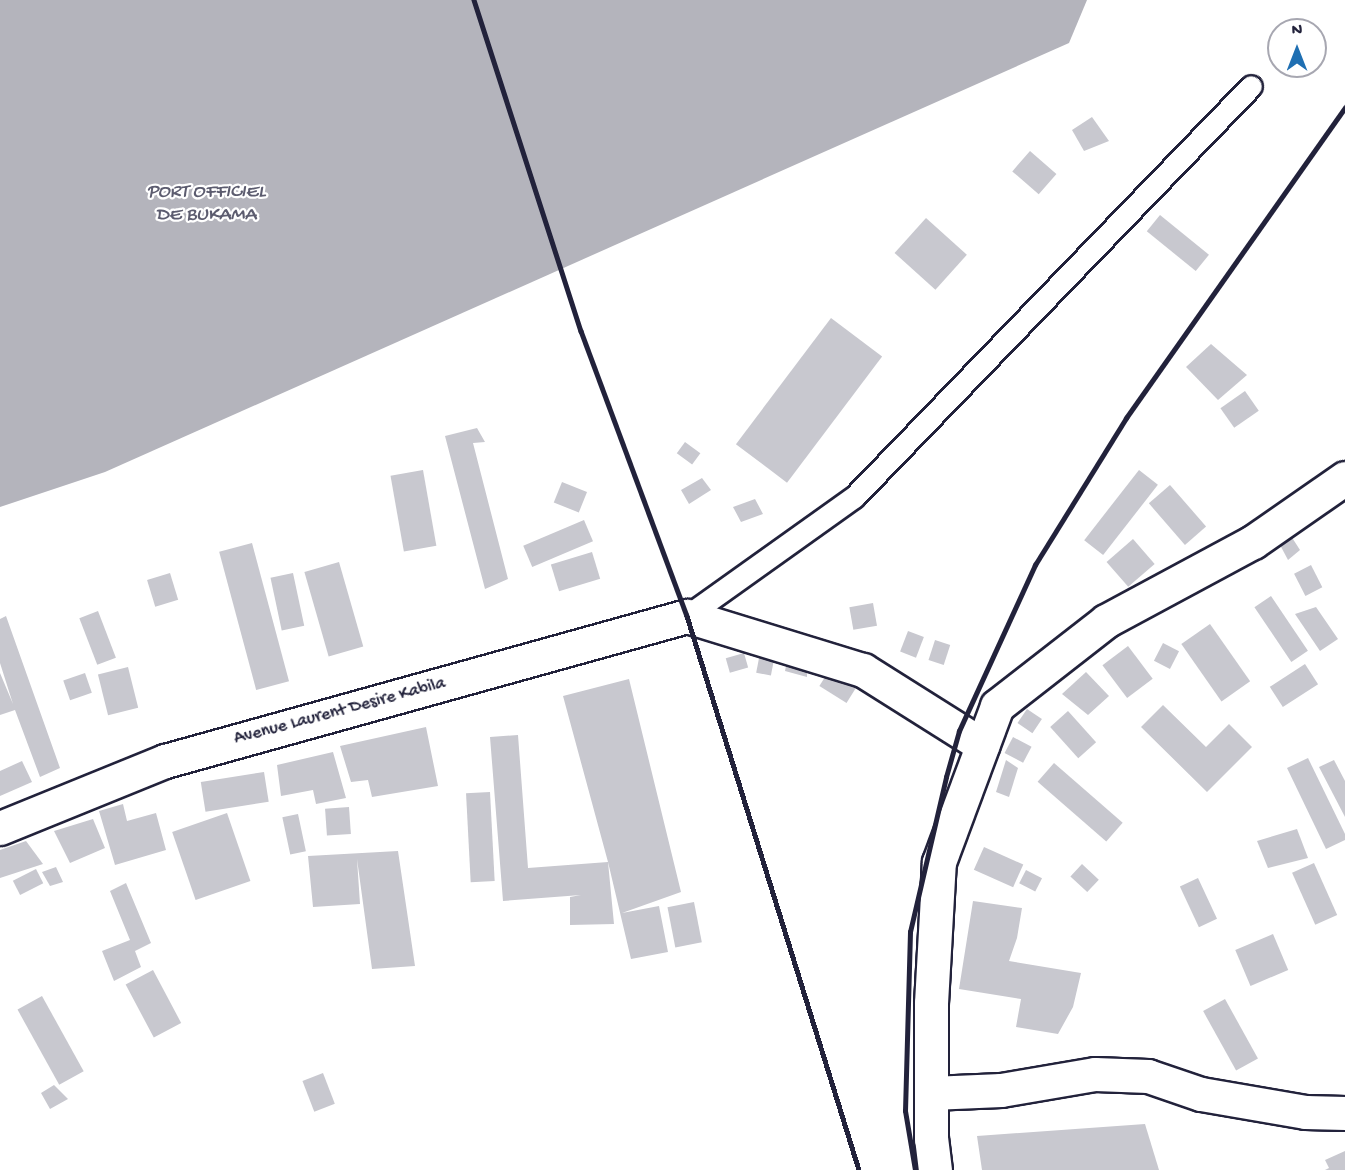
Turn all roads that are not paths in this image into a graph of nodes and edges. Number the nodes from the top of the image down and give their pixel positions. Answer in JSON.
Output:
{"nodes":[{"id":1,"x":1251,"y":86,"type":"dead end"},
{"id":2,"x":1345,"y":478,"type":"edge"},
{"id":3,"x":687,"y":616,"type":"junction"},
{"id":4,"x":982,"y":746,"type":"junction"},
{"id":5,"x":0,"y":828,"type":"edge"},
{"id":6,"x":931,"y":1093,"type":"junction"},
{"id":7,"x":1345,"y":1113,"type":"edge"},
{"id":8,"x":935,"y":1170,"type":"edge"}],
"edges":[{"from":1,"to":3,"type":"lane"},
{"from":2,"to":4,"type":"street"},
{"from":3,"to":4,"type":"street"},
{"from":3,"to":5,"type":"street","name":"Avenue Laurent Desire Kabila"},
{"from":4,"to":6,"type":"street"},
{"from":6,"to":7,"type":"street"},
{"from":6,"to":8,"type":"street"}]}
